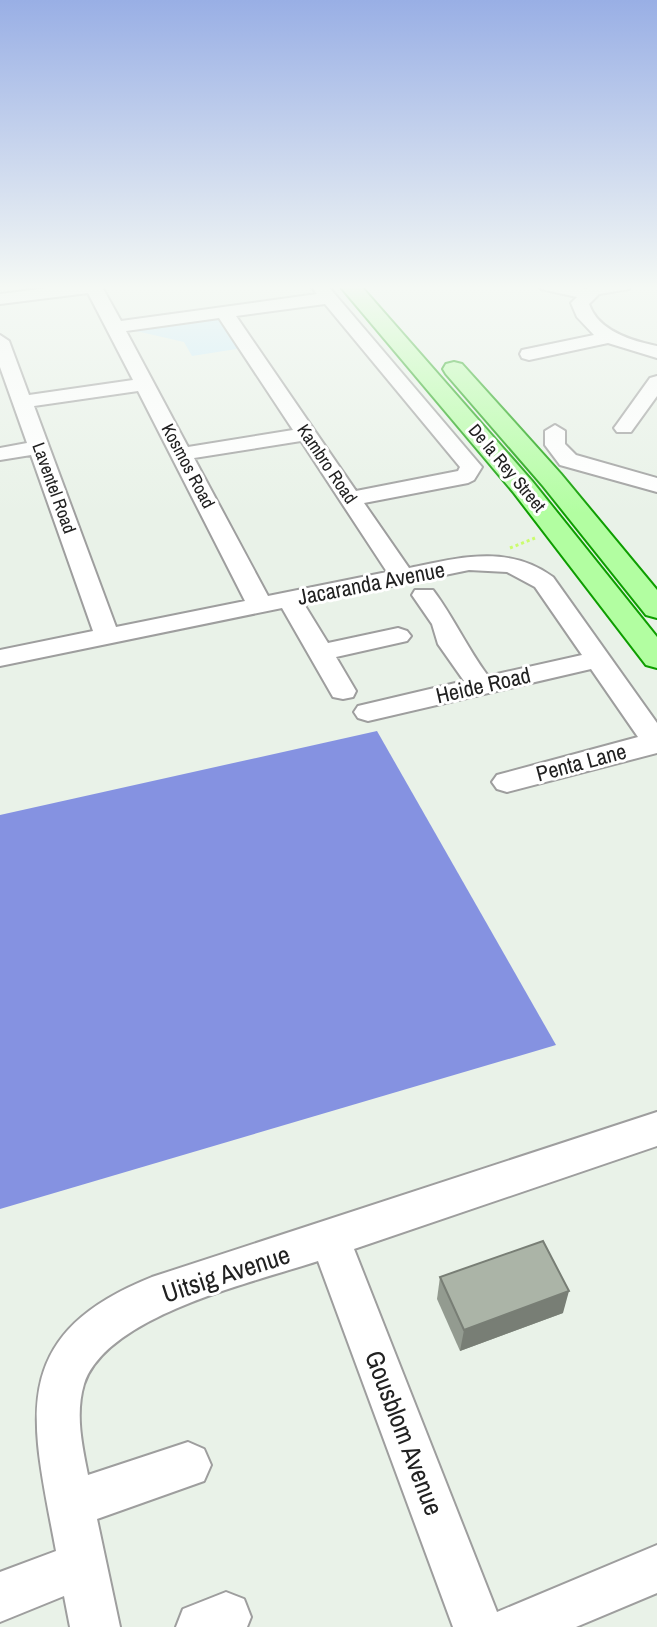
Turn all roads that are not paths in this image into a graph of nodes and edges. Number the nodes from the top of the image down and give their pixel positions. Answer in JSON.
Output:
{"nodes":[{"id":1,"x":7,"y":361,"type":"edge"},
{"id":2,"x":133,"y":361,"type":"edge"},
{"id":3,"x":257,"y":361,"type":"edge"},
{"id":4,"x":388,"y":361,"type":"edge"},
{"id":5,"x":401,"y":361,"type":"edge"},
{"id":6,"x":446,"y":361,"type":"edge"},
{"id":7,"x":657,"y":382,"type":"edge"},
{"id":8,"x":145,"y":384,"type":"junction"},
{"id":9,"x":22,"y":402,"type":"junction"},
{"id":10,"x":624,"y":428,"type":"dead end"},
{"id":11,"x":555,"y":431,"type":"dead end"},
{"id":12,"x":306,"y":434,"type":"junction"},
{"id":13,"x":39,"y":447,"type":"junction"},
{"id":14,"x":0,"y":454,"type":"edge"},
{"id":15,"x":181,"y":454,"type":"junction"},
{"id":16,"x":657,"y":485,"type":"edge"},
{"id":17,"x":350,"y":499,"type":"junction"},
{"id":18,"x":402,"y":576,"type":"junction"},
{"id":19,"x":424,"y":595,"type":"dead end"},
{"id":20,"x":289,"y":599,"type":"junction"},
{"id":21,"x":260,"y":605,"type":"junction"},
{"id":22,"x":657,"y":609,"type":"edge"},
{"id":23,"x":107,"y":636,"type":"junction"},
{"id":24,"x":398,"y":636,"type":"dead end"},
{"id":25,"x":321,"y":652,"type":"junction"},
{"id":26,"x":0,"y":658,"type":"edge"},
{"id":27,"x":657,"y":658,"type":"edge"},
{"id":28,"x":598,"y":659,"type":"junction"},
{"id":29,"x":481,"y":686,"type":"junction"},
{"id":30,"x":343,"y":691,"type":"dead end"},
{"id":31,"x":368,"y":712,"type":"dead end"},
{"id":32,"x":656,"y":743,"type":"edge"},
{"id":33,"x":507,"y":782,"type":"dead end"},
{"id":34,"x":657,"y":1129,"type":"edge"},
{"id":35,"x":330,"y":1239,"type":"junction"},
{"id":36,"x":188,"y":1465,"type":"dead end"},
{"id":37,"x":71,"y":1504,"type":"junction"},
{"id":38,"x":82,"y":1565,"type":"junction"},
{"id":39,"x":657,"y":1569,"type":"edge"},
{"id":40,"x":0,"y":1597,"type":"edge"},
{"id":41,"x":95,"y":1627,"type":"edge"},
{"id":42,"x":478,"y":1627,"type":"edge"},
{"id":43,"x":516,"y":1627,"type":"edge"}],
"edges":[{"from":1,"to":9,"type":"street","name":"Laventel Road"},
{"from":2,"to":8,"type":"street","name":"Kosmos Road"},
{"from":3,"to":12,"type":"street","name":"Kambro Road"},
{"from":4,"to":17,"type":"street"},
{"from":5,"to":27,"type":"main road","name":"De la Rey Street"},
{"from":6,"to":22,"type":"main road","name":"De la Rey Street"},
{"from":7,"to":10,"type":"street"},
{"from":8,"to":9,"type":"street"},
{"from":8,"to":15,"type":"street","name":"Kosmos Road"},
{"from":9,"to":13,"type":"street","name":"Laventel Road"},
{"from":11,"to":16,"type":"street"},
{"from":12,"to":15,"type":"street"},
{"from":12,"to":17,"type":"street","name":"Kambro Road"},
{"from":13,"to":14,"type":"street"},
{"from":13,"to":23,"type":"street","name":"Laventel Road"},
{"from":15,"to":21,"type":"street","name":"Kosmos Road"},
{"from":17,"to":18,"type":"street","name":"Kambro Road"},
{"from":18,"to":20,"type":"street","name":"Jacaranda Avenue"},
{"from":18,"to":28,"type":"street","name":"Jacaranda Avenue"},
{"from":19,"to":29,"type":"street"},
{"from":20,"to":21,"type":"street","name":"Jacaranda Avenue"},
{"from":20,"to":25,"type":"street"},
{"from":21,"to":23,"type":"street","name":"Jacaranda Avenue"},
{"from":23,"to":26,"type":"street","name":"Jacaranda Avenue"},
{"from":24,"to":25,"type":"street"},
{"from":25,"to":30,"type":"street"},
{"from":28,"to":29,"type":"street","name":"Heide Road"},
{"from":28,"to":32,"type":"street","name":"Jacaranda Avenue"},
{"from":29,"to":31,"type":"street","name":"Heide Road"},
{"from":32,"to":33,"type":"street","name":"Penta Lane"},
{"from":34,"to":35,"type":"street","name":"Uitsig Avenue"},
{"from":35,"to":37,"type":"street","name":"Uitsig Avenue"},
{"from":35,"to":42,"type":"street","name":"Gousblom Avenue"},
{"from":36,"to":37,"type":"street"},
{"from":37,"to":38,"type":"street","name":"Uitsig Avenue"},
{"from":38,"to":40,"type":"street"},
{"from":38,"to":41,"type":"street","name":"Uitsig Avenue"},
{"from":39,"to":43,"type":"street"}]}
